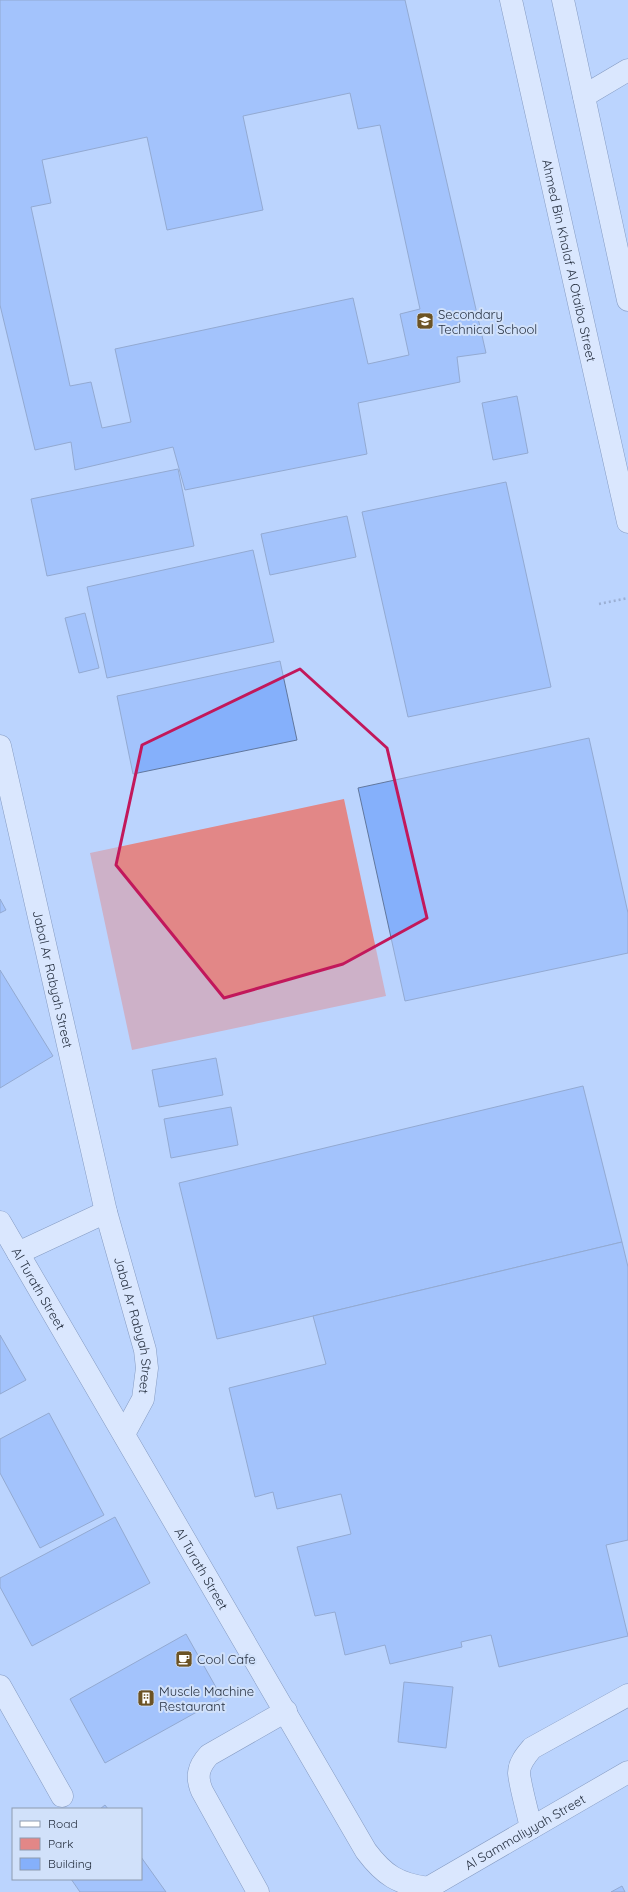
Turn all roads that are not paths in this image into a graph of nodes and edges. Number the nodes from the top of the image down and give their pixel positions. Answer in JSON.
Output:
{"nodes":[{"id":1,"x":511,"y":0,"type":"edge"},
{"id":2,"x":562,"y":0,"type":"edge"},
{"id":3,"x":628,"y":70,"type":"edge"},
{"id":4,"x":584,"y":96,"type":"junction"},
{"id":5,"x":628,"y":300,"type":"edge"},
{"id":6,"x":628,"y":522,"type":"edge"},
{"id":7,"x":0,"y":746,"type":"edge"},
{"id":8,"x":106,"y":1212,"type":"junction"},
{"id":9,"x":0,"y":1222,"type":"edge"},
{"id":10,"x":18,"y":1253,"type":"junction"},
{"id":11,"x":124,"y":1434,"type":"junction"},
{"id":12,"x":0,"y":1686,"type":"edge"},
{"id":13,"x":628,"y":1695,"type":"edge"},
{"id":14,"x":286,"y":1711,"type":"junction"},
{"id":15,"x":628,"y":1772,"type":"edge"},
{"id":16,"x":62,"y":1796,"type":"dead end"},
{"id":17,"x":531,"y":1828,"type":"junction"},
{"id":18,"x":424,"y":1890,"type":"edge"},
{"id":19,"x":258,"y":1892,"type":"edge"}],
"edges":[{"from":1,"to":6,"type":"street","name":"Ahmed Bin Khalaf Al Otaiba Street"},
{"from":2,"to":4,"type":"street"},
{"from":3,"to":4,"type":"street"},
{"from":4,"to":5,"type":"street"},
{"from":7,"to":8,"type":"street","name":"Jabal Ar Rabyah Street"},
{"from":8,"to":10,"type":"street"},
{"from":8,"to":11,"type":"street","name":"Jabal Ar Rabyah Street"},
{"from":9,"to":10,"type":"street","name":"Al Turath Street"},
{"from":10,"to":11,"type":"street","name":"Al Turath Street"},
{"from":11,"to":14,"type":"street","name":"Al Turath Street"},
{"from":12,"to":16,"type":"street"},
{"from":13,"to":17,"type":"street"},
{"from":14,"to":18,"type":"street","name":"Al Turath Street"},
{"from":14,"to":19,"type":"street"},
{"from":15,"to":17,"type":"street","name":"Al Sammaliyyah Street"},
{"from":17,"to":18,"type":"street","name":"Al Sammaliyyah Street"}]}
